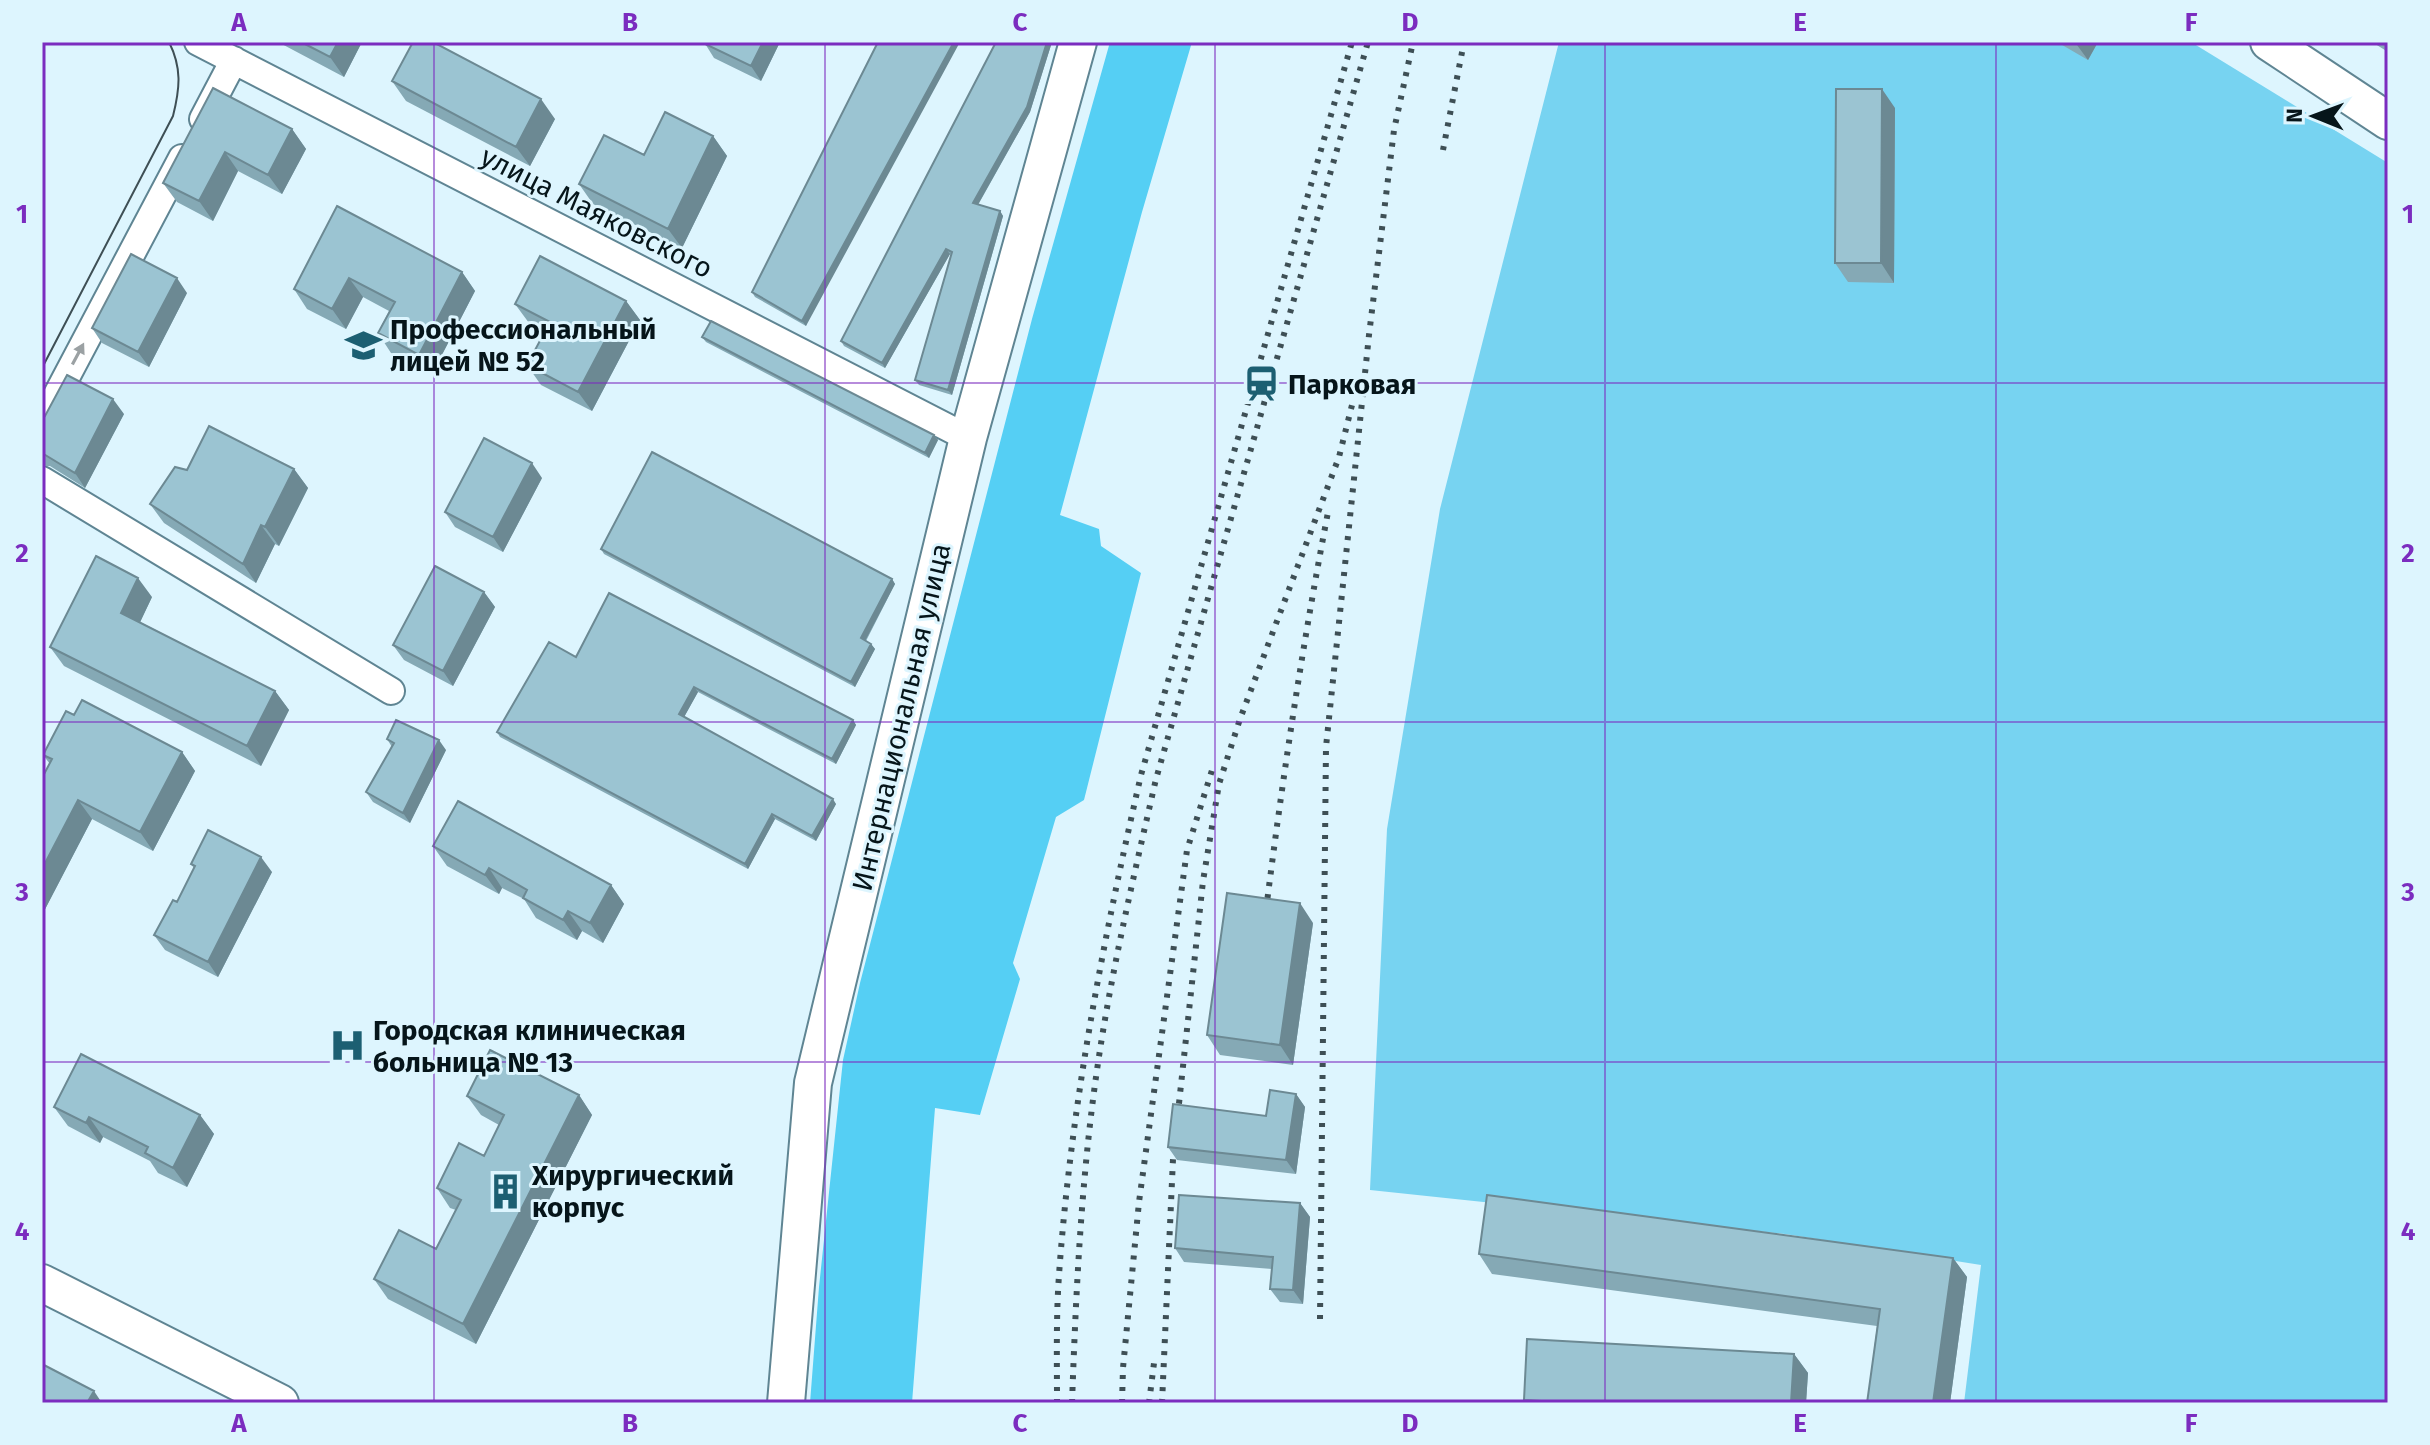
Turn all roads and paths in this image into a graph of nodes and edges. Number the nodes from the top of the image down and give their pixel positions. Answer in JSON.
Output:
{"nodes":[{"id":1,"x":1078,"y":42,"type":"edge"},
{"id":2,"x":2269,"y":42,"type":"edge"},
{"id":3,"x":203,"y":43,"type":"edge"},
{"id":4,"x":234,"y":60,"type":"junction"},
{"id":5,"x":2388,"y":121,"type":"edge"},
{"id":6,"x":42,"y":423,"type":"edge"},
{"id":7,"x":968,"y":438,"type":"junction"},
{"id":8,"x":42,"y":480,"type":"edge"},
{"id":9,"x":391,"y":691,"type":"dead end"},
{"id":10,"x":42,"y":1283,"type":"edge"},
{"id":11,"x":280,"y":1403,"type":"edge"},
{"id":12,"x":786,"y":1403,"type":"edge"}],
"edges":[{"from":1,"to":7,"type":"main road","name":"Интернациональная улица"},
{"from":2,"to":5,"type":"main road"},
{"from":3,"to":4,"type":"street","name":"улица Маяковского"},
{"from":6,"to":4,"type":"street","one_way":true},
{"from":4,"to":7,"type":"street","name":"улица Маяковского"},
{"from":7,"to":12,"type":"main road","name":"Интернациональная улица"},
{"from":8,"to":9,"type":"street"},
{"from":10,"to":11,"type":"main road"}]}
